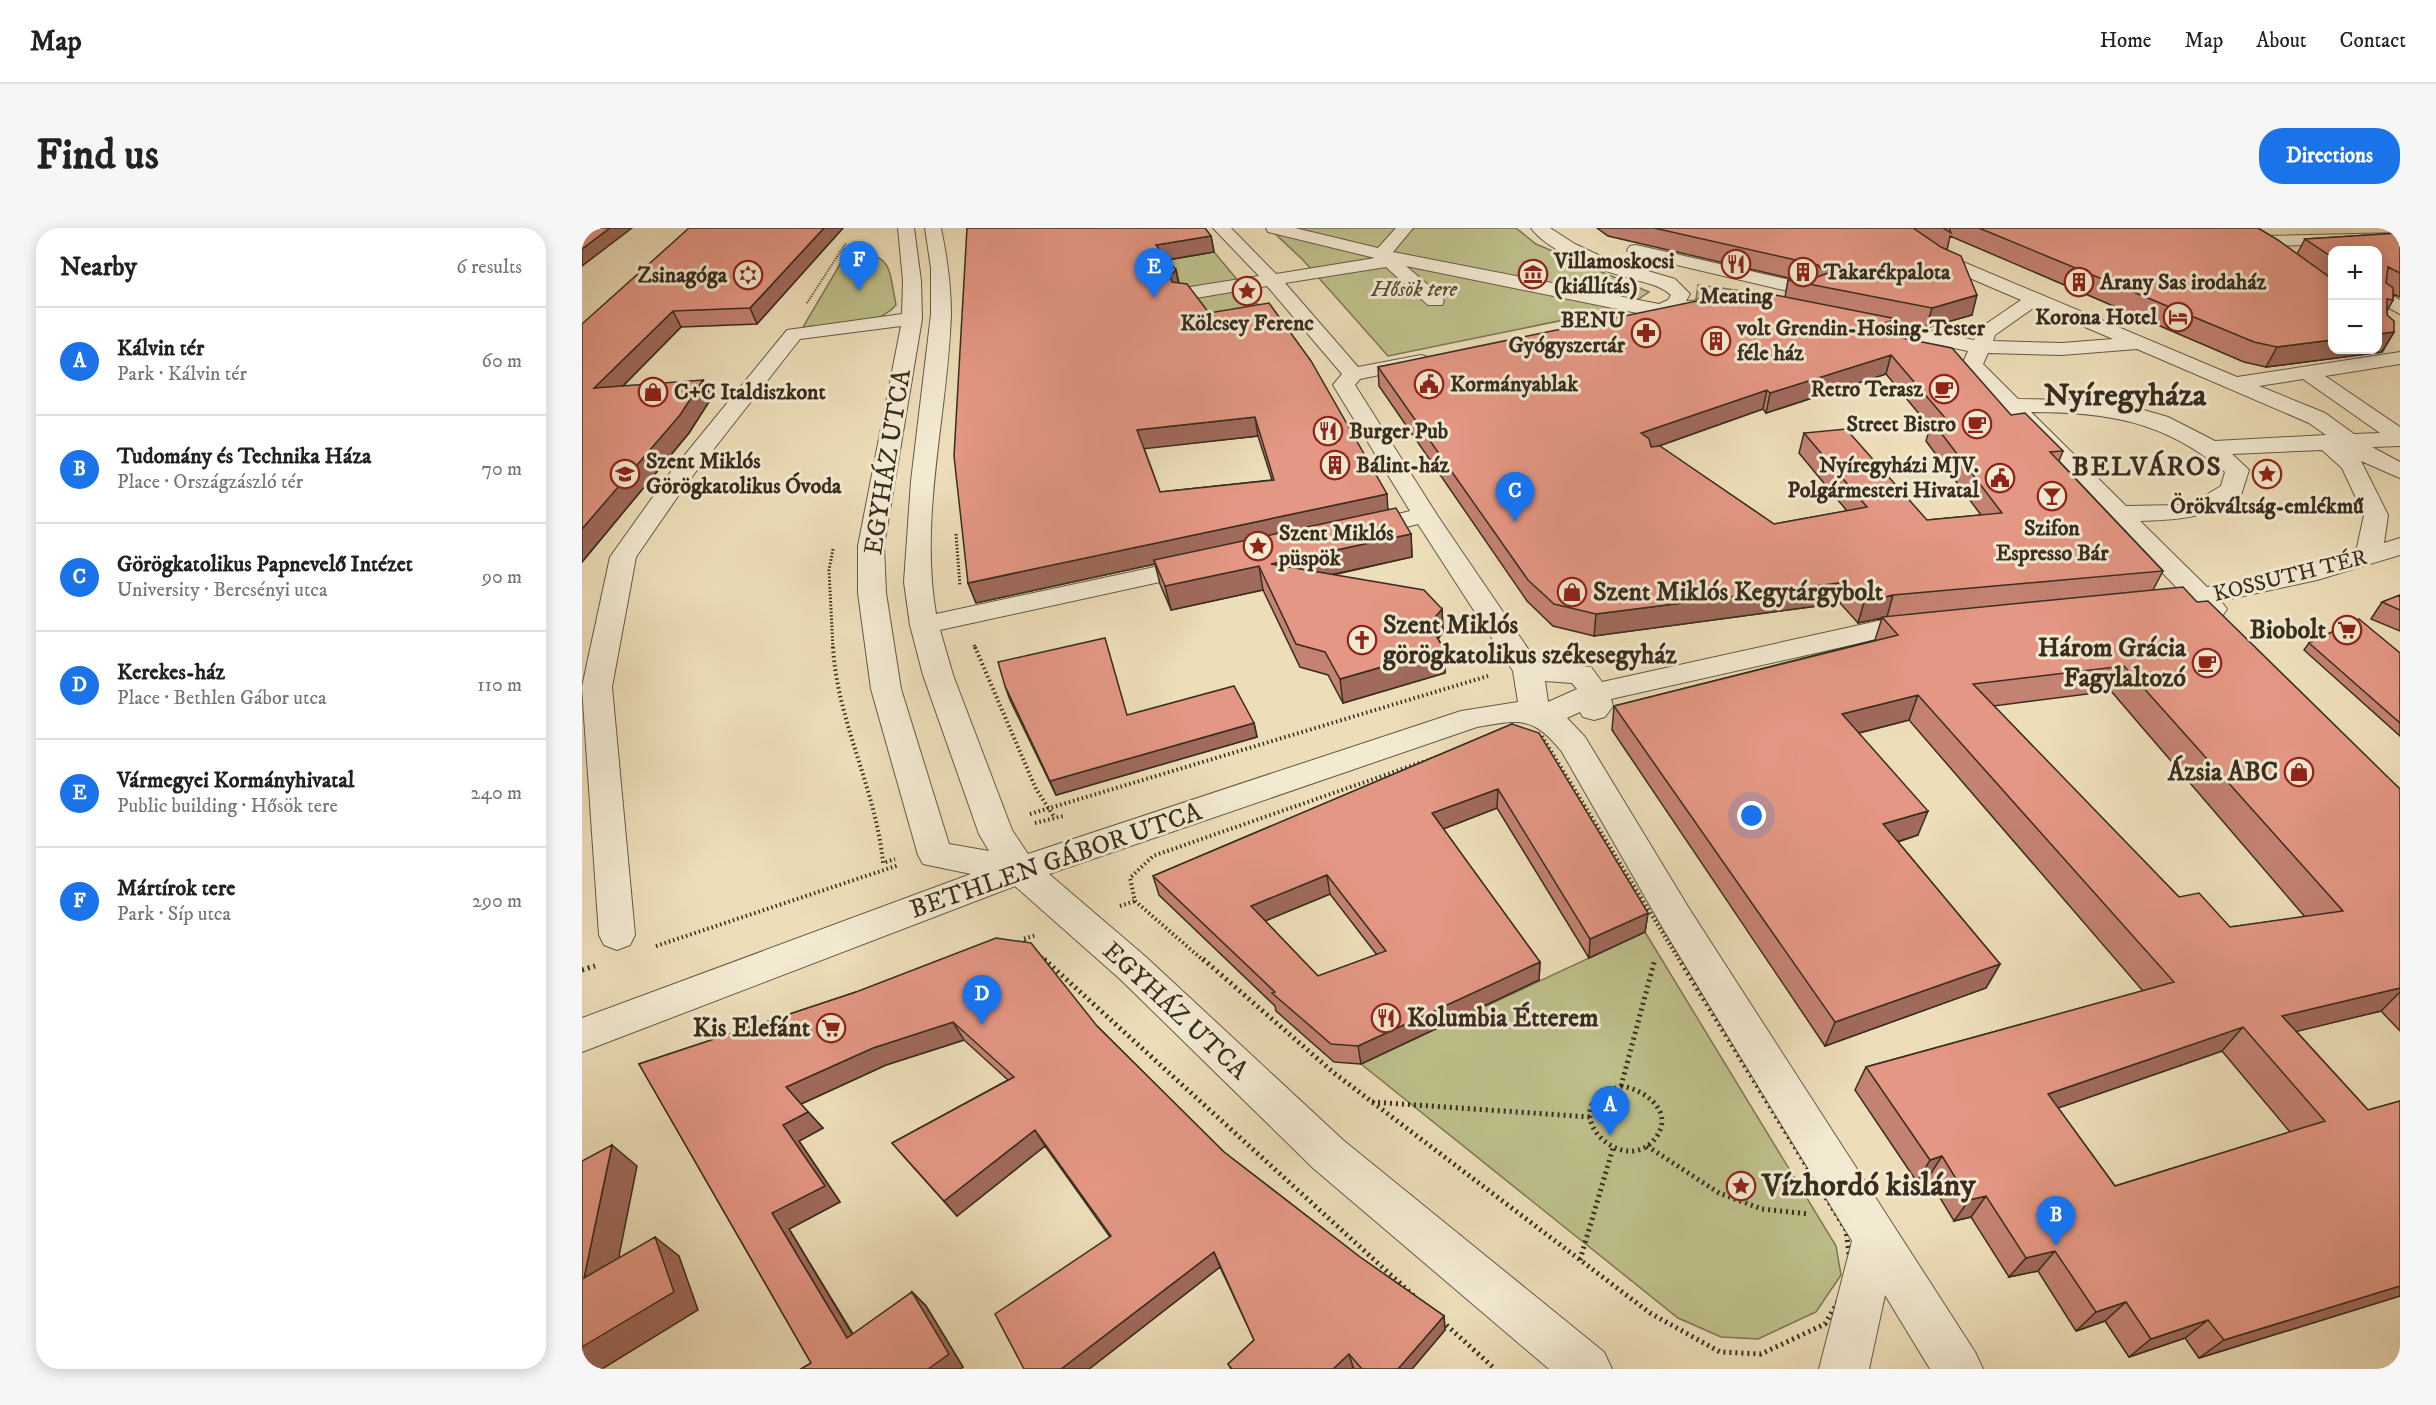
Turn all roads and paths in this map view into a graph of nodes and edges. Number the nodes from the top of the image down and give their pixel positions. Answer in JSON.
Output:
{"nodes":[{"id":1,"x":906,"y":228,"type":"edge"},
{"id":2,"x":933,"y":228,"type":"edge"},
{"id":3,"x":1274,"y":228,"type":"edge"},
{"id":4,"x":1350,"y":228,"type":"edge"},
{"id":5,"x":1403,"y":228,"type":"edge"},
{"id":6,"x":1539,"y":228,"type":"edge"},
{"id":7,"x":1896,"y":228,"type":"edge"},
{"id":8,"x":2277,"y":228,"type":"edge"},
{"id":9,"x":1222,"y":234,"type":"edge"},
{"id":10,"x":2400,"y":238,"type":"edge"},
{"id":11,"x":1323,"y":239,"type":"junction"},
{"id":12,"x":2299,"y":241,"type":"junction"},
{"id":13,"x":846,"y":243,"type":"dead end"},
{"id":14,"x":1636,"y":250,"type":"dead end"},
{"id":15,"x":2313,"y":255,"type":"edge"},
{"id":16,"x":1386,"y":257,"type":"junction"},
{"id":17,"x":2285,"y":258,"type":"edge"},
{"id":18,"x":1610,"y":268,"type":"junction"},
{"id":19,"x":1270,"y":279,"type":"junction"},
{"id":20,"x":1669,"y":283,"type":"junction"},
{"id":21,"x":1750,"y":286,"type":"dead end"},
{"id":22,"x":1564,"y":289,"type":"junction"},
{"id":23,"x":1185,"y":294,"type":"edge"},
{"id":24,"x":2382,"y":297,"type":"edge"},
{"id":25,"x":2036,"y":298,"type":"junction"},
{"id":26,"x":1853,"y":300,"type":"edge"},
{"id":27,"x":1434,"y":301,"type":"dead end"},
{"id":28,"x":1721,"y":308,"type":"edge"},
{"id":29,"x":2400,"y":308,"type":"edge"},
{"id":30,"x":803,"y":309,"type":"dead end"},
{"id":31,"x":1668,"y":309,"type":"junction"},
{"id":32,"x":1910,"y":314,"type":"edge"},
{"id":33,"x":1829,"y":316,"type":"edge"},
{"id":34,"x":912,"y":319,"type":"junction"},
{"id":35,"x":1613,"y":320,"type":"edge"},
{"id":36,"x":2143,"y":343,"type":"junction"},
{"id":37,"x":1980,"y":348,"type":"junction"},
{"id":38,"x":1906,"y":352,"type":"edge"},
{"id":39,"x":1439,"y":357,"type":"edge"},
{"id":40,"x":2400,"y":358,"type":"edge"},
{"id":41,"x":2305,"y":371,"type":"junction"},
{"id":42,"x":1353,"y":374,"type":"junction"},
{"id":43,"x":2236,"y":383,"type":"junction"},
{"id":44,"x":2013,"y":406,"type":"junction"},
{"id":45,"x":2400,"y":438,"type":"edge"},
{"id":46,"x":2339,"y":441,"type":"junction"},
{"id":47,"x":2214,"y":448,"type":"junction"},
{"id":48,"x":2400,"y":471,"type":"edge"},
{"id":49,"x":2121,"y":514,"type":"junction"},
{"id":50,"x":1425,"y":515,"type":"junction"},
{"id":51,"x":956,"y":524,"type":"edge"},
{"id":52,"x":1333,"y":537,"type":"edge"},
{"id":53,"x":2400,"y":546,"type":"edge"},
{"id":54,"x":2368,"y":558,"type":"junction"},
{"id":55,"x":1228,"y":559,"type":"edge"},
{"id":56,"x":2202,"y":598,"type":"junction"},
{"id":57,"x":2120,"y":606,"type":"edge"},
{"id":58,"x":962,"y":617,"type":"junction"},
{"id":59,"x":1945,"y":623,"type":"edge"},
{"id":60,"x":924,"y":625,"type":"junction"},
{"id":61,"x":2235,"y":630,"type":"edge"},
{"id":62,"x":1528,"y":671,"type":"junction"},
{"id":63,"x":1595,"y":693,"type":"junction"},
{"id":64,"x":1546,"y":723,"type":"junction"},
{"id":65,"x":1049,"y":810,"type":"junction"},
{"id":66,"x":1020,"y":817,"type":"dead end"},
{"id":67,"x":1055,"y":818,"type":"dead end"},
{"id":68,"x":896,"y":866,"type":"dead end"},
{"id":69,"x":1020,"y":870,"type":"junction"},
{"id":70,"x":1135,"y":901,"type":"dead end"},
{"id":71,"x":1666,"y":931,"type":"junction"},
{"id":72,"x":617,"y":935,"type":"dead end"},
{"id":73,"x":1023,"y":939,"type":"edge"},
{"id":74,"x":652,"y":947,"type":"dead end"},
{"id":75,"x":1656,"y":953,"type":"dead end"},
{"id":76,"x":607,"y":962,"type":"dead end"},
{"id":77,"x":582,"y":970,"type":"edge"},
{"id":78,"x":582,"y":1035,"type":"edge"},
{"id":79,"x":1621,"y":1086,"type":"junction"},
{"id":80,"x":1372,"y":1102,"type":"junction"},
{"id":81,"x":1590,"y":1116,"type":"junction"},
{"id":82,"x":1647,"y":1146,"type":"junction"},
{"id":83,"x":1613,"y":1148,"type":"junction"},
{"id":84,"x":1816,"y":1215,"type":"dead end"},
{"id":85,"x":1827,"y":1216,"type":"dead end"},
{"id":86,"x":1857,"y":1227,"type":"junction"},
{"id":87,"x":1580,"y":1260,"type":"junction"},
{"id":88,"x":1416,"y":1297,"type":"edge"},
{"id":89,"x":1434,"y":1313,"type":"edge"},
{"id":90,"x":1495,"y":1369,"type":"edge"},
{"id":91,"x":1587,"y":1369,"type":"edge"},
{"id":92,"x":1844,"y":1369,"type":"edge"},
{"id":93,"x":1958,"y":1369,"type":"edge"}],
"edges":[{"from":1,"to":34,"type":"street","name":"EGYHÁZ UTCA"},
{"from":2,"to":60,"type":"street","name":"EGYHÁZ UTCA"},
{"from":3,"to":11,"type":"street"},
{"from":4,"to":11,"type":"street"},
{"from":5,"to":16,"type":"street"},
{"from":6,"to":18,"type":"street"},
{"from":7,"to":25,"type":"street"},
{"from":8,"to":12,"type":"street"},
{"from":9,"to":19,"type":"street"},
{"from":10,"to":12,"type":"street"},
{"from":11,"to":16,"type":"street"},
{"from":12,"to":15,"type":"street"},
{"from":12,"to":17,"type":"street"},
{"from":13,"to":30,"type":"path"},
{"from":14,"to":26,"type":"street"},
{"from":16,"to":19,"type":"street"},
{"from":16,"to":22,"type":"street"},
{"from":16,"to":27,"type":"street"},
{"from":18,"to":20,"type":"street"},
{"from":18,"to":22,"type":"street"},
{"from":19,"to":23,"type":"street"},
{"from":19,"to":42,"type":"street"},
{"from":20,"to":21,"type":"street"},
{"from":20,"to":31,"type":"street"},
{"from":22,"to":31,"type":"street"},
{"from":24,"to":29,"type":"street"},
{"from":25,"to":36,"type":"street"},
{"from":25,"to":37,"type":"street"},
{"from":28,"to":31,"type":"street"},
{"from":31,"to":35,"type":"street"},
{"from":32,"to":37,"type":"street"},
{"from":33,"to":37,"type":"street"},
{"from":34,"to":69,"type":"street","name":"EGYHÁZ UTCA"},
{"from":34,"to":72,"type":"street"},
{"from":36,"to":37,"type":"street"},
{"from":36,"to":43,"type":"street"},
{"from":37,"to":38,"type":"street"},
{"from":37,"to":44,"type":"street","name":"KOSSUTH TÉR"},
{"from":39,"to":42,"type":"street"},
{"from":40,"to":41,"type":"street"},
{"from":41,"to":43,"type":"street"},
{"from":41,"to":45,"type":"street"},
{"from":42,"to":50,"type":"street"},
{"from":43,"to":46,"type":"street"},
{"from":44,"to":47,"type":"street"},
{"from":44,"to":49,"type":"street","name":"KOSSUTH TÉR"},
{"from":45,"to":46,"type":"street"},
{"from":46,"to":47,"type":"street"},
{"from":46,"to":48,"type":"street"},
{"from":46,"to":54,"type":"street"},
{"from":47,"to":49,"type":"street"},
{"from":49,"to":56,"type":"street","name":"KOSSUTH TÉR"},
{"from":50,"to":52,"type":"street"},
{"from":50,"to":62,"type":"street"},
{"from":51,"to":58,"type":"path"},
{"from":53,"to":54,"type":"street","name":"KOSSUTH TÉR"},
{"from":54,"to":56,"type":"street","name":"KOSSUTH TÉR"},
{"from":55,"to":58,"type":"street"},
{"from":56,"to":57,"type":"street"},
{"from":56,"to":61,"type":"street"},
{"from":58,"to":60,"type":"street"},
{"from":58,"to":65,"type":"path"},
{"from":59,"to":63,"type":"street"},
{"from":60,"to":69,"type":"street","name":"EGYHÁZ UTCA"},
{"from":62,"to":63,"type":"street"},
{"from":62,"to":64,"type":"street"},
{"from":62,"to":65,"type":"path"},
{"from":63,"to":64,"type":"street"},
{"from":64,"to":69,"type":"street","name":"BETHLEN GÁBOR UTCA"},
{"from":64,"to":71,"type":"path"},
{"from":64,"to":71,"type":"street"},
{"from":65,"to":66,"type":"path"},
{"from":65,"to":67,"type":"path"},
{"from":68,"to":74,"type":"path"},
{"from":69,"to":78,"type":"street","name":"BETHLEN GÁBOR UTCA"},
{"from":69,"to":91,"type":"street","name":"EGYHÁZ UTCA"},
{"from":70,"to":80,"type":"path"},
{"from":71,"to":86,"type":"street"},
{"from":71,"to":86,"type":"path"},
{"from":73,"to":88,"type":"path"},
{"from":75,"to":79,"type":"path"},
{"from":76,"to":77,"type":"path"},
{"from":79,"to":81,"type":"path"},
{"from":79,"to":82,"type":"path"},
{"from":80,"to":81,"type":"path"},
{"from":80,"to":87,"type":"path"},
{"from":81,"to":83,"type":"path"},
{"from":82,"to":83,"type":"path"},
{"from":82,"to":84,"type":"path"},
{"from":83,"to":87,"type":"path"},
{"from":85,"to":86,"type":"path"},
{"from":86,"to":87,"type":"path"},
{"from":86,"to":92,"type":"street"},
{"from":86,"to":93,"type":"street"},
{"from":89,"to":90,"type":"path"}]}
